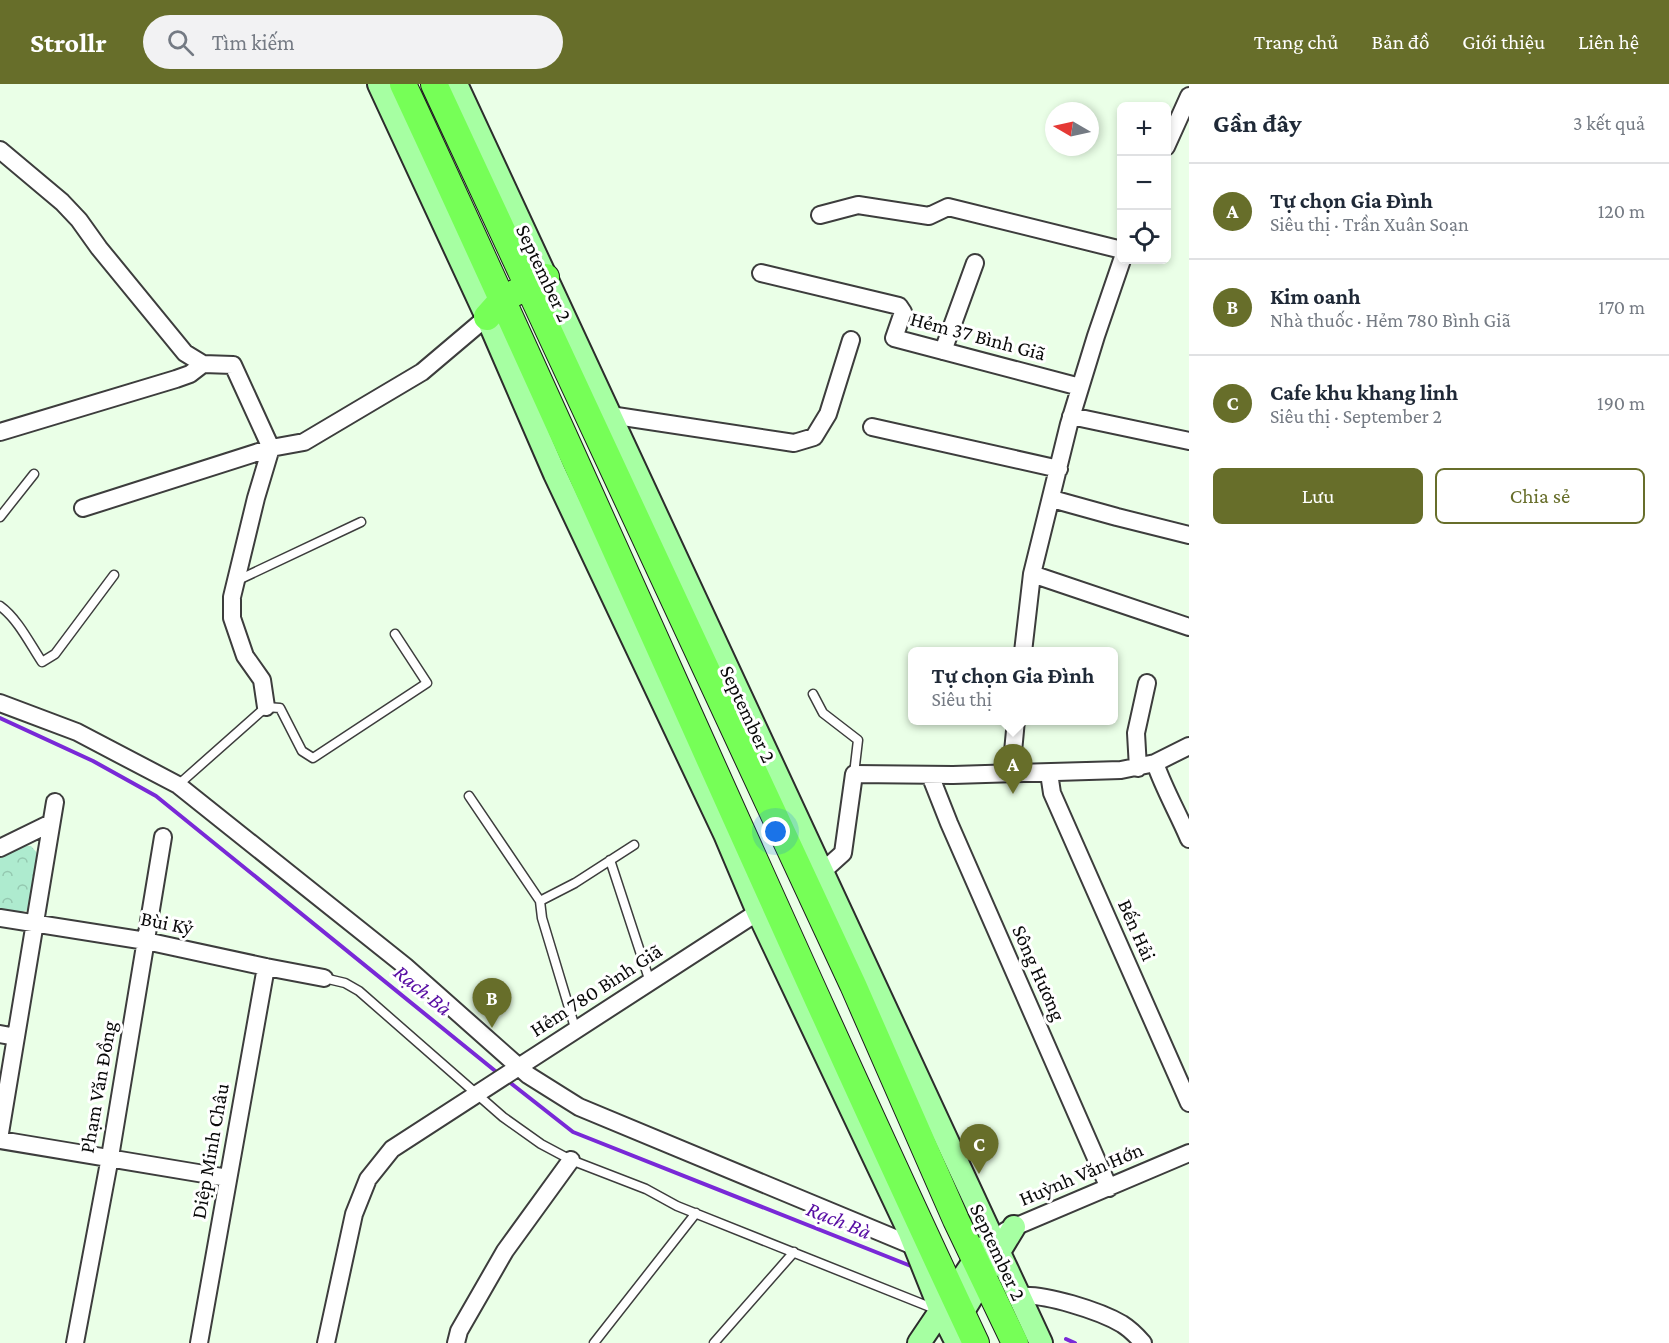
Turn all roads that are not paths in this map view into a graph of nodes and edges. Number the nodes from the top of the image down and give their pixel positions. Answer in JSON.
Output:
{"nodes":[{"id":1,"x":379,"y":84,"type":"edge"},
{"id":2,"x":403,"y":84,"type":"edge"},
{"id":3,"x":434,"y":84,"type":"edge"},
{"id":4,"x":456,"y":84,"type":"edge"},
{"id":5,"x":1189,"y":96,"type":"edge"},
{"id":6,"x":1171,"y":138,"type":"edge"},
{"id":7,"x":0,"y":150,"type":"edge"},
{"id":8,"x":820,"y":215,"type":"dead end"},
{"id":9,"x":1117,"y":249,"type":"edge"},
{"id":10,"x":975,"y":263,"type":"dead end"},
{"id":11,"x":1121,"y":264,"type":"edge"},
{"id":12,"x":761,"y":273,"type":"dead end"},
{"id":13,"x":537,"y":281,"type":"junction"},
{"id":14,"x":495,"y":308,"type":"junction"},
{"id":15,"x":851,"y":340,"type":"dead end"},
{"id":16,"x":943,"y":351,"type":"junction"},
{"id":17,"x":203,"y":364,"type":"junction"},
{"id":18,"x":1080,"y":387,"type":"junction"},
{"id":19,"x":610,"y":415,"type":"junction"},
{"id":20,"x":1071,"y":416,"type":"junction"},
{"id":21,"x":872,"y":427,"type":"dead end"},
{"id":22,"x":0,"y":432,"type":"edge"},
{"id":23,"x":1189,"y":441,"type":"edge"},
{"id":24,"x":272,"y":448,"type":"junction"},
{"id":25,"x":1059,"y":469,"type":"junction"},
{"id":26,"x":34,"y":474,"type":"dead end"},
{"id":27,"x":1052,"y":499,"type":"junction"},
{"id":28,"x":83,"y":508,"type":"dead end"},
{"id":29,"x":0,"y":517,"type":"edge"},
{"id":30,"x":361,"y":522,"type":"dead end"},
{"id":31,"x":1189,"y":535,"type":"edge"},
{"id":32,"x":1032,"y":574,"type":"junction"},
{"id":33,"x":114,"y":575,"type":"dead end"},
{"id":34,"x":235,"y":581,"type":"junction"},
{"id":35,"x":0,"y":606,"type":"edge"},
{"id":36,"x":1189,"y":627,"type":"edge"},
{"id":37,"x":395,"y":634,"type":"dead end"},
{"id":38,"x":1023,"y":647,"type":"edge"},
{"id":39,"x":1147,"y":683,"type":"dead end"},
{"id":40,"x":813,"y":694,"type":"dead end"},
{"id":41,"x":0,"y":703,"type":"edge"},
{"id":42,"x":266,"y":707,"type":"junction"},
{"id":43,"x":1016,"y":725,"type":"edge"},
{"id":44,"x":1189,"y":746,"type":"edge"},
{"id":45,"x":1155,"y":764,"type":"junction"},
{"id":46,"x":1138,"y":768,"type":"junction"},
{"id":47,"x":1011,"y":773,"type":"junction"},
{"id":48,"x":1049,"y":773,"type":"junction"},
{"id":49,"x":854,"y":774,"type":"junction"},
{"id":50,"x":930,"y":775,"type":"junction"},
{"id":51,"x":178,"y":786,"type":"junction"},
{"id":52,"x":469,"y":796,"type":"dead end"},
{"id":53,"x":55,"y":802,"type":"dead end"},
{"id":54,"x":1182,"y":804,"type":"edge"},
{"id":55,"x":784,"y":815,"type":"junction"},
{"id":56,"x":51,"y":823,"type":"junction"},
{"id":57,"x":732,"y":831,"type":"junction"},
{"id":58,"x":163,"y":837,"type":"dead end"},
{"id":59,"x":1189,"y":839,"type":"edge"},
{"id":60,"x":634,"y":844,"type":"dead end"},
{"id":61,"x":0,"y":848,"type":"edge"},
{"id":62,"x":610,"y":860,"type":"junction"},
{"id":63,"x":822,"y":872,"type":"junction"},
{"id":64,"x":540,"y":901,"type":"junction"},
{"id":65,"x":758,"y":912,"type":"junction"},
{"id":66,"x":0,"y":918,"type":"edge"},
{"id":67,"x":34,"y":924,"type":"junction"},
{"id":68,"x":146,"y":941,"type":"junction"},
{"id":69,"x":266,"y":967,"type":"junction"},
{"id":70,"x":324,"y":978,"type":"joint"},
{"id":71,"x":650,"y":982,"type":"junction"},
{"id":72,"x":576,"y":1031,"type":"junction"},
{"id":73,"x":8,"y":1035,"type":"edge"},
{"id":74,"x":519,"y":1067,"type":"junction"},
{"id":75,"x":477,"y":1094,"type":"junction"},
{"id":76,"x":1189,"y":1103,"type":"edge"},
{"id":77,"x":0,"y":1133,"type":"edge"},
{"id":78,"x":0,"y":1140,"type":"edge"},
{"id":79,"x":1189,"y":1153,"type":"edge"},
{"id":80,"x":110,"y":1157,"type":"junction"},
{"id":81,"x":571,"y":1160,"type":"junction"},
{"id":82,"x":228,"y":1178,"type":"junction"},
{"id":83,"x":1109,"y":1188,"type":"junction"},
{"id":84,"x":696,"y":1213,"type":"junction"},
{"id":85,"x":1014,"y":1227,"type":"joint"},
{"id":86,"x":916,"y":1247,"type":"junction"},
{"id":87,"x":794,"y":1252,"type":"junction"},
{"id":88,"x":987,"y":1257,"type":"junction"},
{"id":89,"x":1019,"y":1296,"type":"junction"},
{"id":90,"x":951,"y":1322,"type":"edge"},
{"id":91,"x":75,"y":1343,"type":"edge"},
{"id":92,"x":198,"y":1343,"type":"edge"},
{"id":93,"x":326,"y":1343,"type":"edge"},
{"id":94,"x":456,"y":1343,"type":"edge"},
{"id":95,"x":594,"y":1343,"type":"edge"},
{"id":96,"x":714,"y":1343,"type":"edge"},
{"id":97,"x":919,"y":1343,"type":"edge"},
{"id":98,"x":976,"y":1343,"type":"edge"},
{"id":99,"x":1015,"y":1343,"type":"edge"},
{"id":100,"x":1041,"y":1343,"type":"edge"},
{"id":101,"x":1143,"y":1343,"type":"edge"}],
"edges":[{"from":1,"to":14,"type":"main road"},
{"from":2,"to":14,"type":"main road"},
{"from":3,"to":13,"type":"main road","name":"September 2"},
{"from":4,"to":13,"type":"main road","name":"September 2"},
{"from":5,"to":6,"type":"street"},
{"from":7,"to":17,"type":"street"},
{"from":8,"to":9,"type":"street"},
{"from":10,"to":16,"type":"street"},
{"from":11,"to":18,"type":"street"},
{"from":12,"to":16,"type":"street","name":"Hẻm 37 Bình Giã"},
{"from":13,"to":14,"type":"main road"},
{"from":13,"to":19,"type":"main road","name":"September 2"},
{"from":13,"to":55,"type":"main road","name":"September 2"},
{"from":14,"to":24,"type":"street"},
{"from":14,"to":57,"type":"main road"},
{"from":15,"to":19,"type":"street"},
{"from":16,"to":18,"type":"street","name":"Hẻm 37 Bình Giã"},
{"from":17,"to":22,"type":"street"},
{"from":17,"to":24,"type":"street"},
{"from":18,"to":20,"type":"street"},
{"from":19,"to":55,"type":"main road","name":"September 2"},
{"from":20,"to":23,"type":"street"},
{"from":20,"to":25,"type":"street"},
{"from":21,"to":25,"type":"street"},
{"from":24,"to":28,"type":"street"},
{"from":24,"to":34,"type":"street"},
{"from":25,"to":27,"type":"street"},
{"from":26,"to":29,"type":"lane"},
{"from":27,"to":31,"type":"street"},
{"from":27,"to":32,"type":"street"},
{"from":30,"to":34,"type":"lane"},
{"from":32,"to":36,"type":"street"},
{"from":32,"to":38,"type":"street"},
{"from":33,"to":35,"type":"lane"},
{"from":34,"to":42,"type":"street"},
{"from":37,"to":42,"type":"lane"},
{"from":39,"to":46,"type":"street"},
{"from":40,"to":49,"type":"lane"},
{"from":41,"to":51,"type":"street"},
{"from":42,"to":51,"type":"lane"},
{"from":43,"to":47,"type":"street"},
{"from":44,"to":45,"type":"street"},
{"from":45,"to":46,"type":"street"},
{"from":45,"to":54,"type":"street"},
{"from":46,"to":48,"type":"street"},
{"from":47,"to":48,"type":"street"},
{"from":47,"to":50,"type":"street"},
{"from":48,"to":76,"type":"street","name":"Bến Hải"},
{"from":49,"to":50,"type":"street"},
{"from":49,"to":63,"type":"street"},
{"from":50,"to":83,"type":"street","name":"Sông Hương"},
{"from":51,"to":74,"type":"street"},
{"from":52,"to":64,"type":"lane"},
{"from":53,"to":56,"type":"street"},
{"from":54,"to":59,"type":"street"},
{"from":55,"to":63,"type":"main road","name":"September 2"},
{"from":55,"to":88,"type":"main road","name":"September 2"},
{"from":56,"to":61,"type":"street"},
{"from":56,"to":67,"type":"street"},
{"from":57,"to":65,"type":"main road"},
{"from":57,"to":90,"type":"main road"},
{"from":58,"to":68,"type":"street","name":"Phạm Văn Đồng"},
{"from":60,"to":62,"type":"lane"},
{"from":62,"to":64,"type":"lane"},
{"from":62,"to":71,"type":"lane"},
{"from":63,"to":88,"type":"main road","name":"September 2"},
{"from":64,"to":72,"type":"lane"},
{"from":65,"to":71,"type":"street","name":"Hẻm 780 Bình Giã"},
{"from":65,"to":86,"type":"main road"},
{"from":66,"to":67,"type":"street","name":"Bùi Kỷ"},
{"from":67,"to":68,"type":"street","name":"Bùi Kỷ"},
{"from":67,"to":73,"type":"street"},
{"from":68,"to":69,"type":"street","name":"Bùi Kỷ"},
{"from":68,"to":80,"type":"street","name":"Phạm Văn Đồng"},
{"from":69,"to":70,"type":"street","name":"Bùi Kỷ"},
{"from":69,"to":82,"type":"street","name":"Diệp Minh Châu"},
{"from":70,"to":75,"type":"lane"},
{"from":71,"to":72,"type":"street","name":"Hẻm 780 Bình Giã"},
{"from":72,"to":74,"type":"street","name":"Hẻm 780 Bình Giã"},
{"from":73,"to":77,"type":"street"},
{"from":74,"to":75,"type":"street","name":"Hẻm 780 Bình Giã"},
{"from":74,"to":86,"type":"street"},
{"from":75,"to":81,"type":"lane"},
{"from":75,"to":93,"type":"street","name":"Hẻm 780 Bình Giã"},
{"from":78,"to":80,"type":"street"},
{"from":79,"to":83,"type":"street","name":"Huỳnh Văn Hớn"},
{"from":80,"to":82,"type":"street"},
{"from":80,"to":91,"type":"street","name":"Phạm Văn Đồng"},
{"from":81,"to":84,"type":"lane"},
{"from":81,"to":94,"type":"street"},
{"from":82,"to":92,"type":"street","name":"Diệp Minh Châu"},
{"from":83,"to":85,"type":"street","name":"Huỳnh Văn Hớn"},
{"from":84,"to":87,"type":"lane"},
{"from":84,"to":95,"type":"lane"},
{"from":85,"to":88,"type":"main road"},
{"from":86,"to":90,"type":"main road"},
{"from":87,"to":90,"type":"lane"},
{"from":87,"to":96,"type":"lane"},
{"from":88,"to":89,"type":"main road","name":"September 2"},
{"from":88,"to":90,"type":"main road"},
{"from":88,"to":99,"type":"main road","name":"September 2"},
{"from":89,"to":100,"type":"main road","name":"September 2"},
{"from":89,"to":101,"type":"street"},
{"from":90,"to":97,"type":"main road"},
{"from":90,"to":98,"type":"main road"}]}
